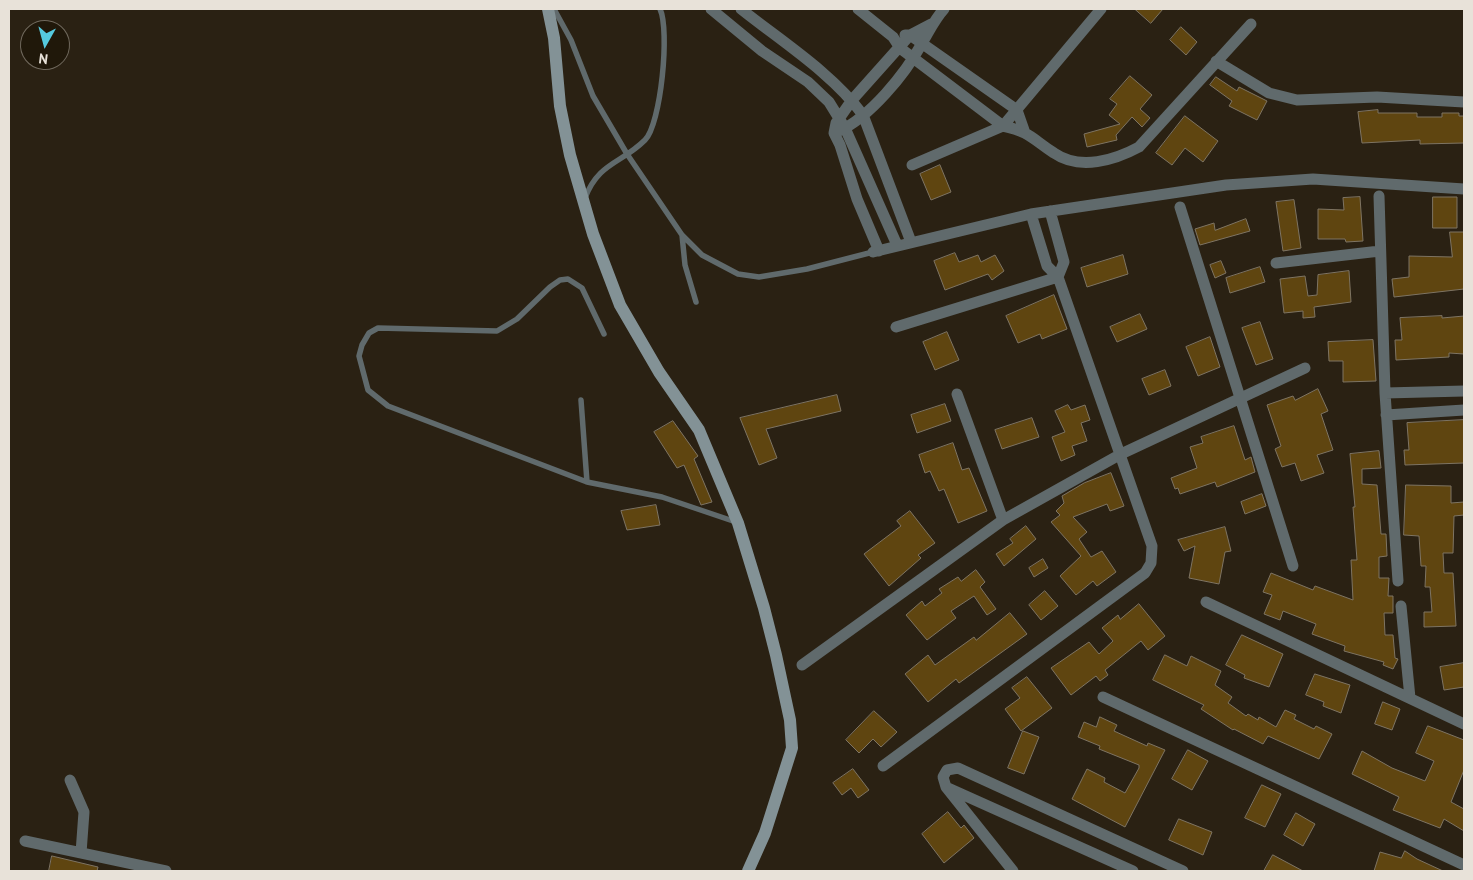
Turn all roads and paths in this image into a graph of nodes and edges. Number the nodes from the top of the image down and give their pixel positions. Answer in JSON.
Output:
{"nodes":[{"id":1,"x":548,"y":9,"type":"edge"},
{"id":2,"x":554,"y":9,"type":"edge"},
{"id":3,"x":660,"y":9,"type":"edge"},
{"id":4,"x":711,"y":9,"type":"edge"},
{"id":5,"x":742,"y":9,"type":"edge"},
{"id":6,"x":858,"y":9,"type":"edge"},
{"id":7,"x":944,"y":9,"type":"edge"},
{"id":8,"x":1101,"y":9,"type":"edge"},
{"id":9,"x":931,"y":24,"type":"junction"},
{"id":10,"x":1251,"y":24,"type":"dead end"},
{"id":11,"x":910,"y":35,"type":"junction"},
{"id":12,"x":893,"y":37,"type":"junction"},
{"id":13,"x":922,"y":44,"type":"junction"},
{"id":14,"x":900,"y":48,"type":"junction"},
{"id":15,"x":913,"y":57,"type":"junction"},
{"id":16,"x":1216,"y":61,"type":"junction"},
{"id":17,"x":852,"y":100,"type":"junction"},
{"id":18,"x":1464,"y":102,"type":"edge"},
{"id":19,"x":1017,"y":110,"type":"junction"},
{"id":20,"x":863,"y":115,"type":"junction"},
{"id":21,"x":839,"y":117,"type":"junction"},
{"id":22,"x":1003,"y":126,"type":"junction"},
{"id":23,"x":845,"y":128,"type":"junction"},
{"id":24,"x":1024,"y":130,"type":"junction"},
{"id":25,"x":834,"y":133,"type":"junction"},
{"id":26,"x":627,"y":154,"type":"junction"},
{"id":27,"x":912,"y":165,"type":"dead end"},
{"id":28,"x":889,"y":188,"type":"junction"},
{"id":29,"x":1464,"y":189,"type":"edge"},
{"id":30,"x":872,"y":193,"type":"junction"},
{"id":31,"x":1379,"y":196,"type":"dead end"},
{"id":32,"x":858,"y":199,"type":"junction"},
{"id":33,"x":583,"y":203,"type":"junction"},
{"id":34,"x":1180,"y":207,"type":"dead end"},
{"id":35,"x":1050,"y":211,"type":"junction"},
{"id":36,"x":1031,"y":214,"type":"junction"},
{"id":37,"x":682,"y":235,"type":"junction"},
{"id":38,"x":911,"y":242,"type":"junction"},
{"id":39,"x":897,"y":245,"type":"junction"},
{"id":40,"x":876,"y":252,"type":"junction"},
{"id":41,"x":1380,"y":252,"type":"junction"},
{"id":42,"x":1276,"y":264,"type":"dead end"},
{"id":43,"x":1058,"y":278,"type":"junction"},
{"id":44,"x":696,"y":302,"type":"dead end"},
{"id":45,"x":896,"y":328,"type":"dead end"},
{"id":46,"x":604,"y":334,"type":"dead end"},
{"id":47,"x":1305,"y":368,"type":"dead end"},
{"id":48,"x":1464,"y":391,"type":"edge"},
{"id":49,"x":1385,"y":393,"type":"junction"},
{"id":50,"x":957,"y":394,"type":"dead end"},
{"id":51,"x":1238,"y":398,"type":"junction"},
{"id":52,"x":581,"y":400,"type":"dead end"},
{"id":53,"x":1464,"y":410,"type":"edge"},
{"id":54,"x":1386,"y":415,"type":"junction"},
{"id":55,"x":1121,"y":454,"type":"junction"},
{"id":56,"x":587,"y":482,"type":"junction"},
{"id":57,"x":1003,"y":520,"type":"junction"},
{"id":58,"x":738,"y":523,"type":"junction"},
{"id":59,"x":1292,"y":566,"type":"dead end"},
{"id":60,"x":1398,"y":581,"type":"dead end"},
{"id":61,"x":1206,"y":602,"type":"dead end"},
{"id":62,"x":1401,"y":606,"type":"dead end"},
{"id":63,"x":802,"y":665,"type":"dead end"},
{"id":64,"x":1103,"y":697,"type":"dead end"},
{"id":65,"x":1410,"y":698,"type":"junction"},
{"id":66,"x":1464,"y":724,"type":"edge"},
{"id":67,"x":883,"y":766,"type":"dead end"},
{"id":68,"x":70,"y":780,"type":"dead end"},
{"id":69,"x":946,"y":787,"type":"junction"},
{"id":70,"x":25,"y":842,"type":"dead end"},
{"id":71,"x":81,"y":853,"type":"junction"},
{"id":72,"x":1464,"y":865,"type":"edge"},
{"id":73,"x":166,"y":871,"type":"edge"},
{"id":74,"x":748,"y":871,"type":"edge"},
{"id":75,"x":1013,"y":871,"type":"edge"},
{"id":76,"x":1133,"y":871,"type":"edge"},
{"id":77,"x":1182,"y":871,"type":"edge"}],
"edges":[{"from":1,"to":33,"type":"main road"},
{"from":2,"to":26,"type":"lane"},
{"from":3,"to":26,"type":"lane"},
{"from":4,"to":21,"type":"street"},
{"from":5,"to":17,"type":"street"},
{"from":6,"to":12,"type":"street"},
{"from":7,"to":9,"type":"street"},
{"from":8,"to":19,"type":"street"},
{"from":9,"to":11,"type":"street"},
{"from":9,"to":13,"type":"street"},
{"from":10,"to":16,"type":"street"},
{"from":11,"to":12,"type":"street"},
{"from":11,"to":13,"type":"street"},
{"from":11,"to":14,"type":"street"},
{"from":12,"to":14,"type":"street"},
{"from":13,"to":15,"type":"street"},
{"from":13,"to":19,"type":"street"},
{"from":14,"to":15,"type":"street"},
{"from":14,"to":17,"type":"street"},
{"from":15,"to":20,"type":"street"},
{"from":15,"to":22,"type":"street"},
{"from":16,"to":18,"type":"street"},
{"from":16,"to":24,"type":"street"},
{"from":17,"to":20,"type":"street"},
{"from":17,"to":21,"type":"street"},
{"from":19,"to":22,"type":"street"},
{"from":19,"to":24,"type":"street"},
{"from":20,"to":23,"type":"street"},
{"from":20,"to":28,"type":"street"},
{"from":21,"to":23,"type":"street"},
{"from":21,"to":25,"type":"street"},
{"from":22,"to":24,"type":"street"},
{"from":22,"to":27,"type":"street"},
{"from":23,"to":25,"type":"street"},
{"from":23,"to":30,"type":"street"},
{"from":25,"to":32,"type":"street"},
{"from":26,"to":33,"type":"lane"},
{"from":26,"to":37,"type":"lane"},
{"from":28,"to":30,"type":"street"},
{"from":28,"to":38,"type":"street"},
{"from":29,"to":35,"type":"street"},
{"from":30,"to":32,"type":"street"},
{"from":30,"to":39,"type":"street"},
{"from":31,"to":41,"type":"street"},
{"from":32,"to":40,"type":"street"},
{"from":33,"to":58,"type":"main road"},
{"from":34,"to":51,"type":"street"},
{"from":35,"to":36,"type":"street"},
{"from":35,"to":43,"type":"street"},
{"from":36,"to":38,"type":"street"},
{"from":36,"to":43,"type":"street"},
{"from":37,"to":40,"type":"lane"},
{"from":37,"to":44,"type":"lane"},
{"from":38,"to":39,"type":"street"},
{"from":39,"to":40,"type":"street"},
{"from":41,"to":42,"type":"street"},
{"from":41,"to":49,"type":"street"},
{"from":43,"to":45,"type":"street"},
{"from":43,"to":55,"type":"street"},
{"from":46,"to":56,"type":"lane"},
{"from":47,"to":51,"type":"street"},
{"from":48,"to":49,"type":"street"},
{"from":49,"to":54,"type":"street"},
{"from":50,"to":57,"type":"street"},
{"from":51,"to":55,"type":"street"},
{"from":51,"to":59,"type":"street"},
{"from":52,"to":56,"type":"lane"},
{"from":53,"to":54,"type":"street"},
{"from":54,"to":60,"type":"street"},
{"from":55,"to":57,"type":"street"},
{"from":55,"to":67,"type":"street"},
{"from":56,"to":58,"type":"lane"},
{"from":57,"to":63,"type":"street"},
{"from":58,"to":74,"type":"main road"},
{"from":61,"to":65,"type":"street"},
{"from":62,"to":65,"type":"street"},
{"from":64,"to":72,"type":"street"},
{"from":65,"to":66,"type":"street"},
{"from":68,"to":71,"type":"street"},
{"from":69,"to":75,"type":"street"},
{"from":69,"to":76,"type":"street"},
{"from":69,"to":77,"type":"street"},
{"from":70,"to":71,"type":"street"},
{"from":71,"to":73,"type":"street"}]}
